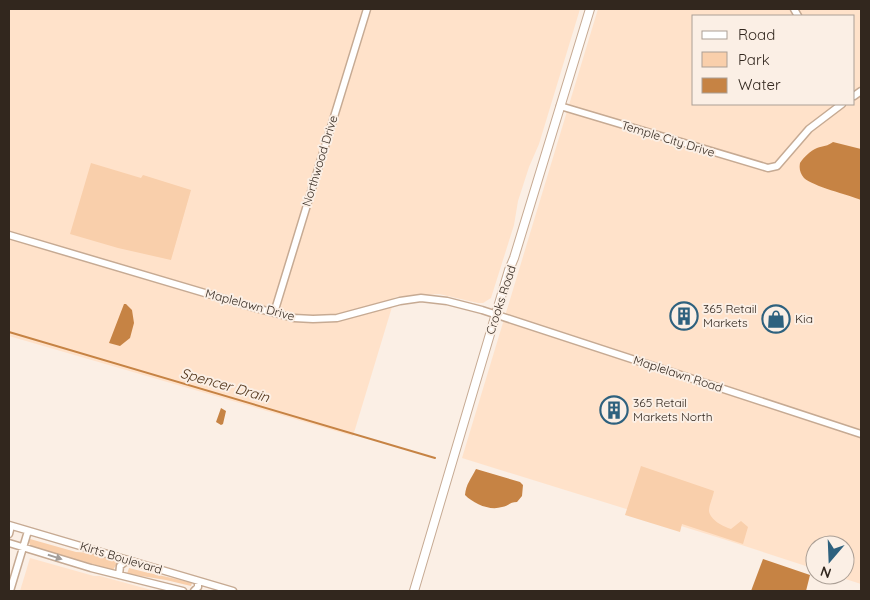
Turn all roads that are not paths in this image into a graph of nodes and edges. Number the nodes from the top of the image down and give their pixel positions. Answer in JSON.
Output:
{"nodes":[{"id":1,"x":367,"y":9,"type":"edge"},
{"id":2,"x":590,"y":9,"type":"edge"},
{"id":3,"x":841,"y":105,"type":"edge"},
{"id":4,"x":560,"y":106,"type":"junction"},
{"id":5,"x":9,"y":235,"type":"edge"},
{"id":6,"x":274,"y":314,"type":"junction"},
{"id":7,"x":496,"y":315,"type":"junction"},
{"id":8,"x":861,"y":434,"type":"edge"},
{"id":9,"x":10,"y":525,"type":"edge"},
{"id":10,"x":28,"y":531,"type":"junction"},
{"id":11,"x":9,"y":534,"type":"edge"},
{"id":12,"x":9,"y":543,"type":"edge"},
{"id":13,"x":23,"y":548,"type":"junction"},
{"id":14,"x":131,"y":561,"type":"junction"},
{"id":15,"x":119,"y":575,"type":"junction"},
{"id":16,"x":198,"y":581,"type":"junction"},
{"id":17,"x":10,"y":591,"type":"edge"},
{"id":18,"x":183,"y":591,"type":"edge"},
{"id":19,"x":194,"y":591,"type":"edge"},
{"id":20,"x":233,"y":591,"type":"edge"},
{"id":21,"x":414,"y":591,"type":"edge"}],
"edges":[{"from":1,"to":6,"type":"street","name":"Northwood Drive"},
{"from":2,"to":4,"type":"main road","name":"Crooks Road"},
{"from":3,"to":4,"type":"street","name":"Temple City Drive"},
{"from":4,"to":7,"type":"main road","name":"Crooks Road"},
{"from":5,"to":6,"type":"street","name":"Maplelawn Drive"},
{"from":6,"to":7,"type":"street","name":"Maplelawn Drive"},
{"from":7,"to":8,"type":"street","name":"Maplelawn Road"},
{"from":7,"to":21,"type":"main road","name":"Crooks Road"},
{"from":9,"to":10,"type":"street","name":"Kirts Boulevard"},
{"from":9,"to":11,"type":"street"},
{"from":10,"to":13,"type":"street"},
{"from":10,"to":14,"type":"street","name":"Kirts Boulevard"},
{"from":12,"to":13,"type":"street","name":"Kirts Boulevard"},
{"from":13,"to":15,"type":"street","name":"Kirts Boulevard","one_way":true},
{"from":13,"to":17,"type":"street"},
{"from":14,"to":15,"type":"street"},
{"from":14,"to":16,"type":"street","name":"Kirts Boulevard"},
{"from":15,"to":18,"type":"street","name":"Kirts Boulevard"},
{"from":16,"to":19,"type":"street"},
{"from":16,"to":20,"type":"street","name":"Kirts Boulevard"}]}
